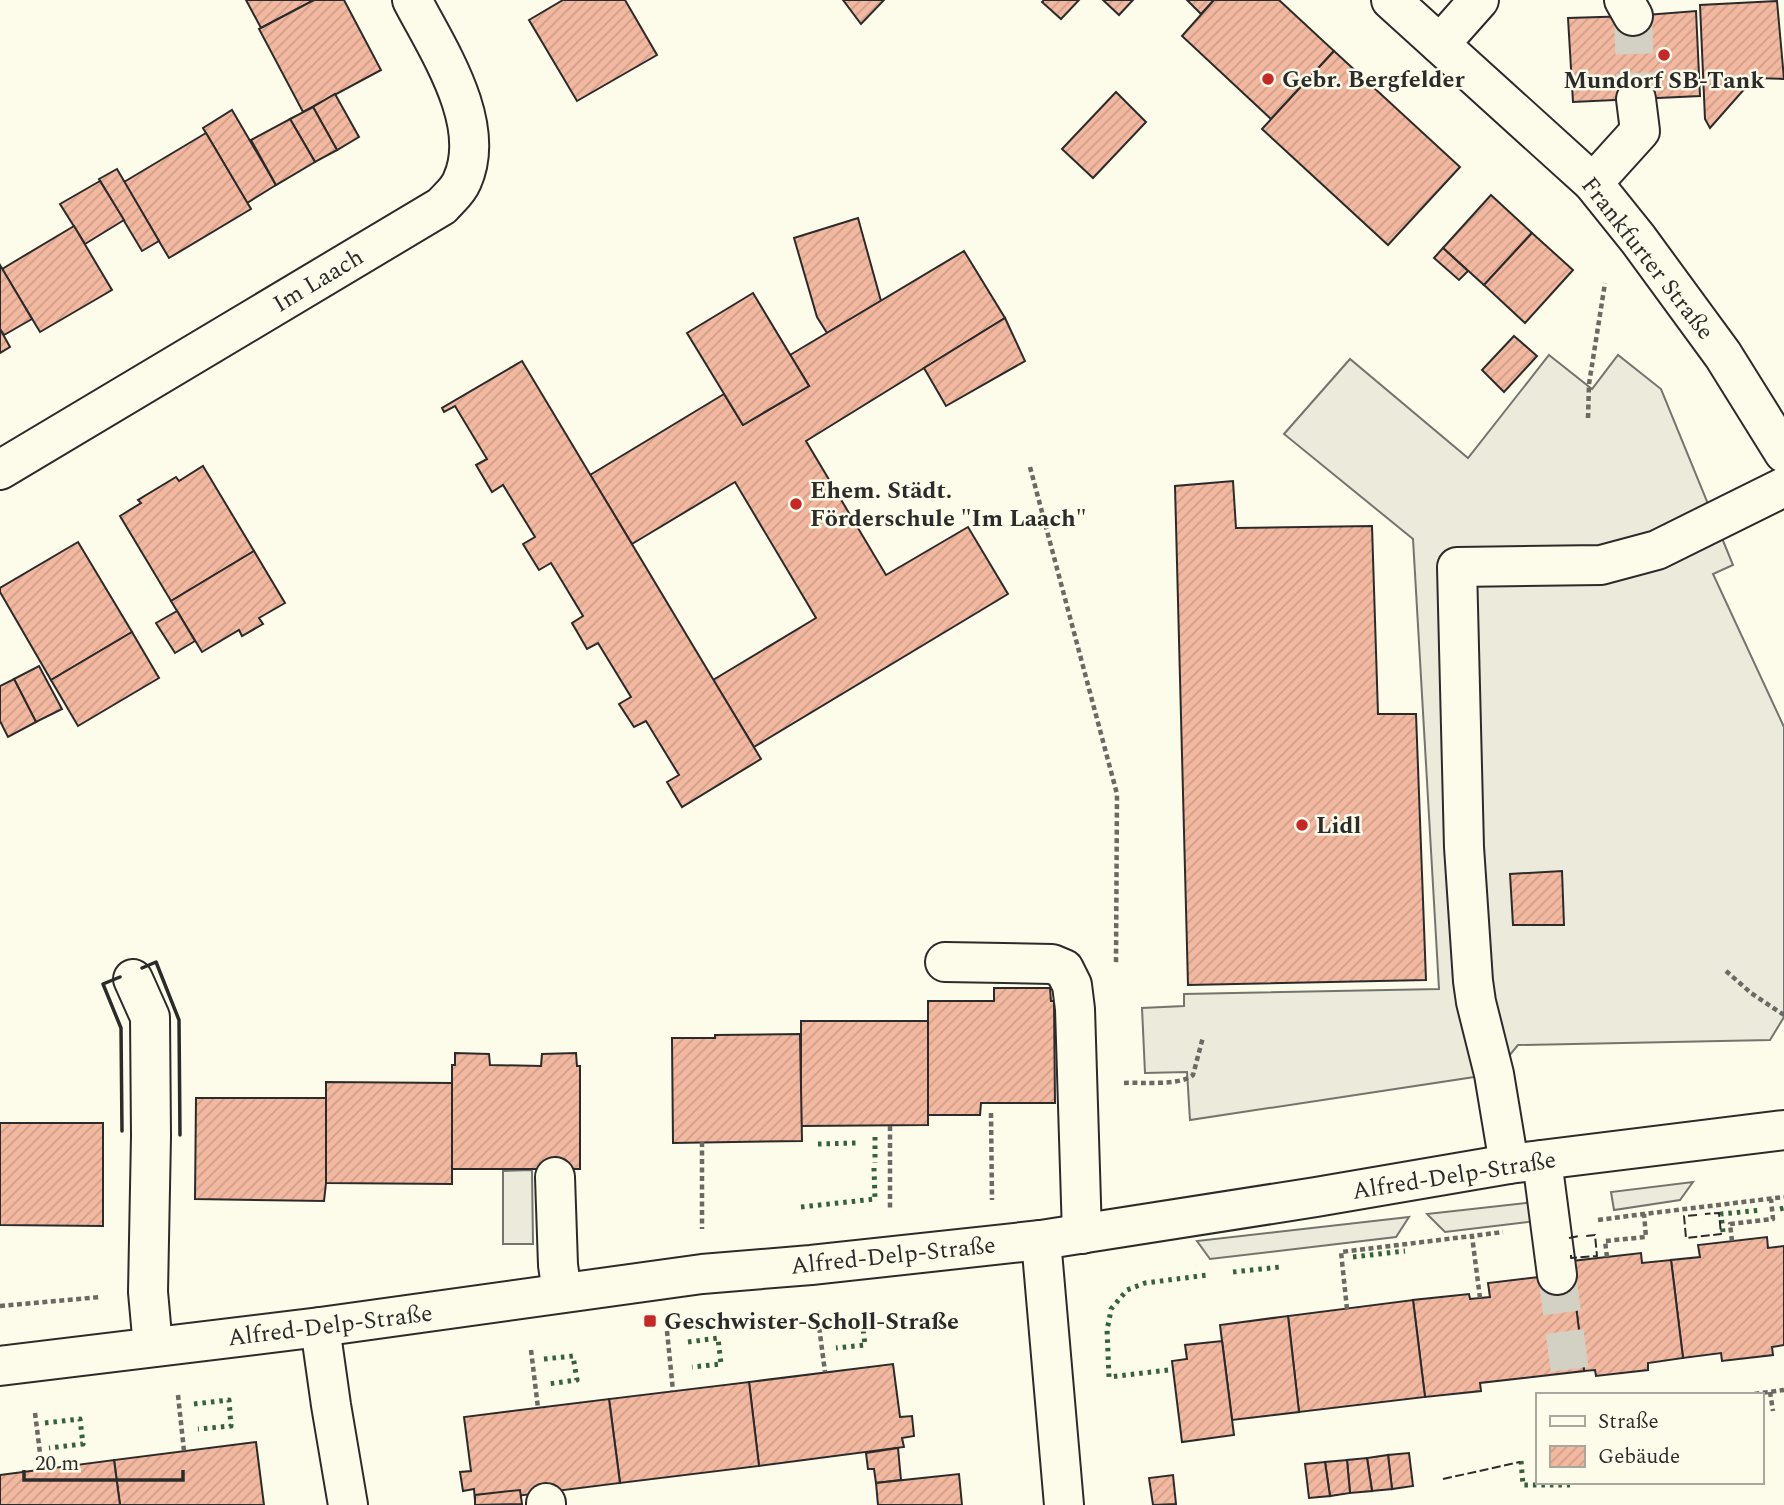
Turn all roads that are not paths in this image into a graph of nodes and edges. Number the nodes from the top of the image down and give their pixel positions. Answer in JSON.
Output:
{"nodes":[{"id":1,"x":412,"y":0,"type":"edge"},
{"id":2,"x":1391,"y":0,"type":"edge"},
{"id":3,"x":1479,"y":0,"type":"edge"},
{"id":4,"x":1440,"y":44,"type":"junction"},
{"id":5,"x":1636,"y":99,"type":"tunnel mouth"},
{"id":6,"x":1593,"y":183,"type":"junction"},
{"id":7,"x":1784,"y":453,"type":"edge"},
{"id":8,"x":0,"y":470,"type":"edge"},
{"id":9,"x":1784,"y":487,"type":"edge"},
{"id":10,"x":945,"y":962,"type":"dead end"},
{"id":11,"x":133,"y":979,"type":"dead end"},
{"id":12,"x":1784,"y":1130,"type":"edge"},
{"id":13,"x":1526,"y":1162,"type":"junction"},
{"id":14,"x":555,"y":1177,"type":"dead end"},
{"id":15,"x":1082,"y":1234,"type":"junction"},
{"id":16,"x":1041,"y":1240,"type":"junction"},
{"id":17,"x":1557,"y":1275,"type":"tunnel mouth"},
{"id":18,"x":562,"y":1293,"type":"junction"},
{"id":19,"x":320,"y":1327,"type":"junction"},
{"id":20,"x":153,"y":1347,"type":"junction"},
{"id":21,"x":0,"y":1366,"type":"edge"},
{"id":22,"x":348,"y":1505,"type":"edge"},
{"id":23,"x":1064,"y":1505,"type":"edge"}],
"edges":[{"from":1,"to":8,"type":"street","name":"Im Laach"},
{"from":2,"to":4,"type":"street","name":"Frankfurter Straße"},
{"from":3,"to":4,"type":"street"},
{"from":4,"to":6,"type":"street","name":"Frankfurter Straße"},
{"from":5,"to":6,"type":"street"},
{"from":6,"to":7,"type":"street","name":"Frankfurter Straße"},
{"from":9,"to":13,"type":"street"},
{"from":10,"to":15,"type":"street"},
{"from":11,"to":20,"type":"street"},
{"from":12,"to":13,"type":"street","name":"Alfred-Delp-Straße"},
{"from":13,"to":15,"type":"street","name":"Alfred-Delp-Straße"},
{"from":13,"to":17,"type":"street"},
{"from":14,"to":18,"type":"street"},
{"from":15,"to":16,"type":"street","name":"Alfred-Delp-Straße"},
{"from":16,"to":18,"type":"street","name":"Alfred-Delp-Straße"},
{"from":16,"to":23,"type":"street"},
{"from":18,"to":19,"type":"street","name":"Alfred-Delp-Straße"},
{"from":19,"to":20,"type":"street","name":"Alfred-Delp-Straße"},
{"from":19,"to":22,"type":"street"},
{"from":20,"to":21,"type":"street","name":"Alfred-Delp-Straße"}]}
